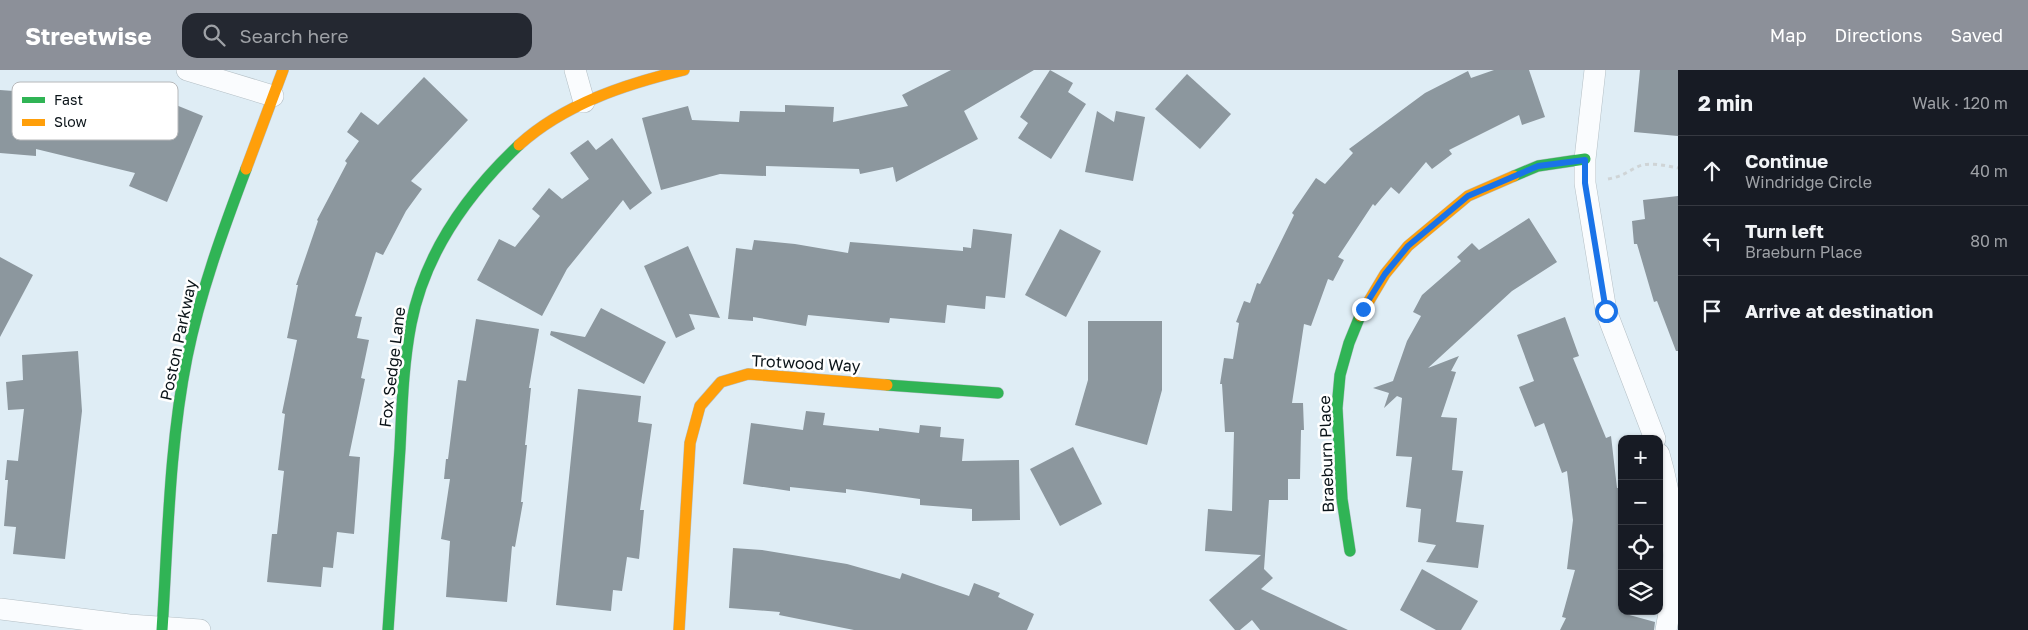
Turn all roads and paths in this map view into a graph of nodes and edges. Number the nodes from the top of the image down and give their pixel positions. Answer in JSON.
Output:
{"nodes":[{"id":1,"x":187,"y":70,"type":"edge"},
{"id":2,"x":283,"y":70,"type":"edge"},
{"id":3,"x":575,"y":70,"type":"edge"},
{"id":4,"x":684,"y":70,"type":"edge"},
{"id":5,"x":1595,"y":70,"type":"edge"},
{"id":6,"x":273,"y":96,"type":"junction"},
{"id":7,"x":584,"y":102,"type":"junction"},
{"id":8,"x":1585,"y":160,"type":"junction"},
{"id":9,"x":1678,"y":168,"type":"edge"},
{"id":10,"x":1585,"y":183,"type":"junction"},
{"id":11,"x":998,"y":393,"type":"dead end"},
{"id":12,"x":1653,"y":435,"type":"edge"},
{"id":13,"x":1663,"y":467,"type":"edge"},
{"id":14,"x":1350,"y":551,"type":"dead end"},
{"id":15,"x":0,"y":608,"type":"edge"},
{"id":16,"x":162,"y":629,"type":"edge"},
{"id":17,"x":200,"y":630,"type":"edge"},
{"id":18,"x":388,"y":630,"type":"edge"},
{"id":19,"x":679,"y":630,"type":"edge"},
{"id":20,"x":1667,"y":630,"type":"edge"}],
"edges":[{"from":1,"to":6,"type":"street"},
{"from":2,"to":6,"type":"street","name":"Poston Parkway"},
{"from":3,"to":7,"type":"street"},
{"from":4,"to":7,"type":"street","name":"Fox Sedge Lane"},
{"from":5,"to":8,"type":"street"},
{"from":6,"to":16,"type":"street","name":"Poston Parkway"},
{"from":7,"to":18,"type":"street","name":"Fox Sedge Lane"},
{"from":8,"to":10,"type":"street"},
{"from":8,"to":14,"type":"street","name":"Braeburn Place"},
{"from":9,"to":10,"type":"path"},
{"from":10,"to":12,"type":"street"},
{"from":11,"to":19,"type":"street","name":"Trotwood Way"},
{"from":13,"to":20,"type":"street"},
{"from":15,"to":16,"type":"street"},
{"from":16,"to":17,"type":"street"}]}
